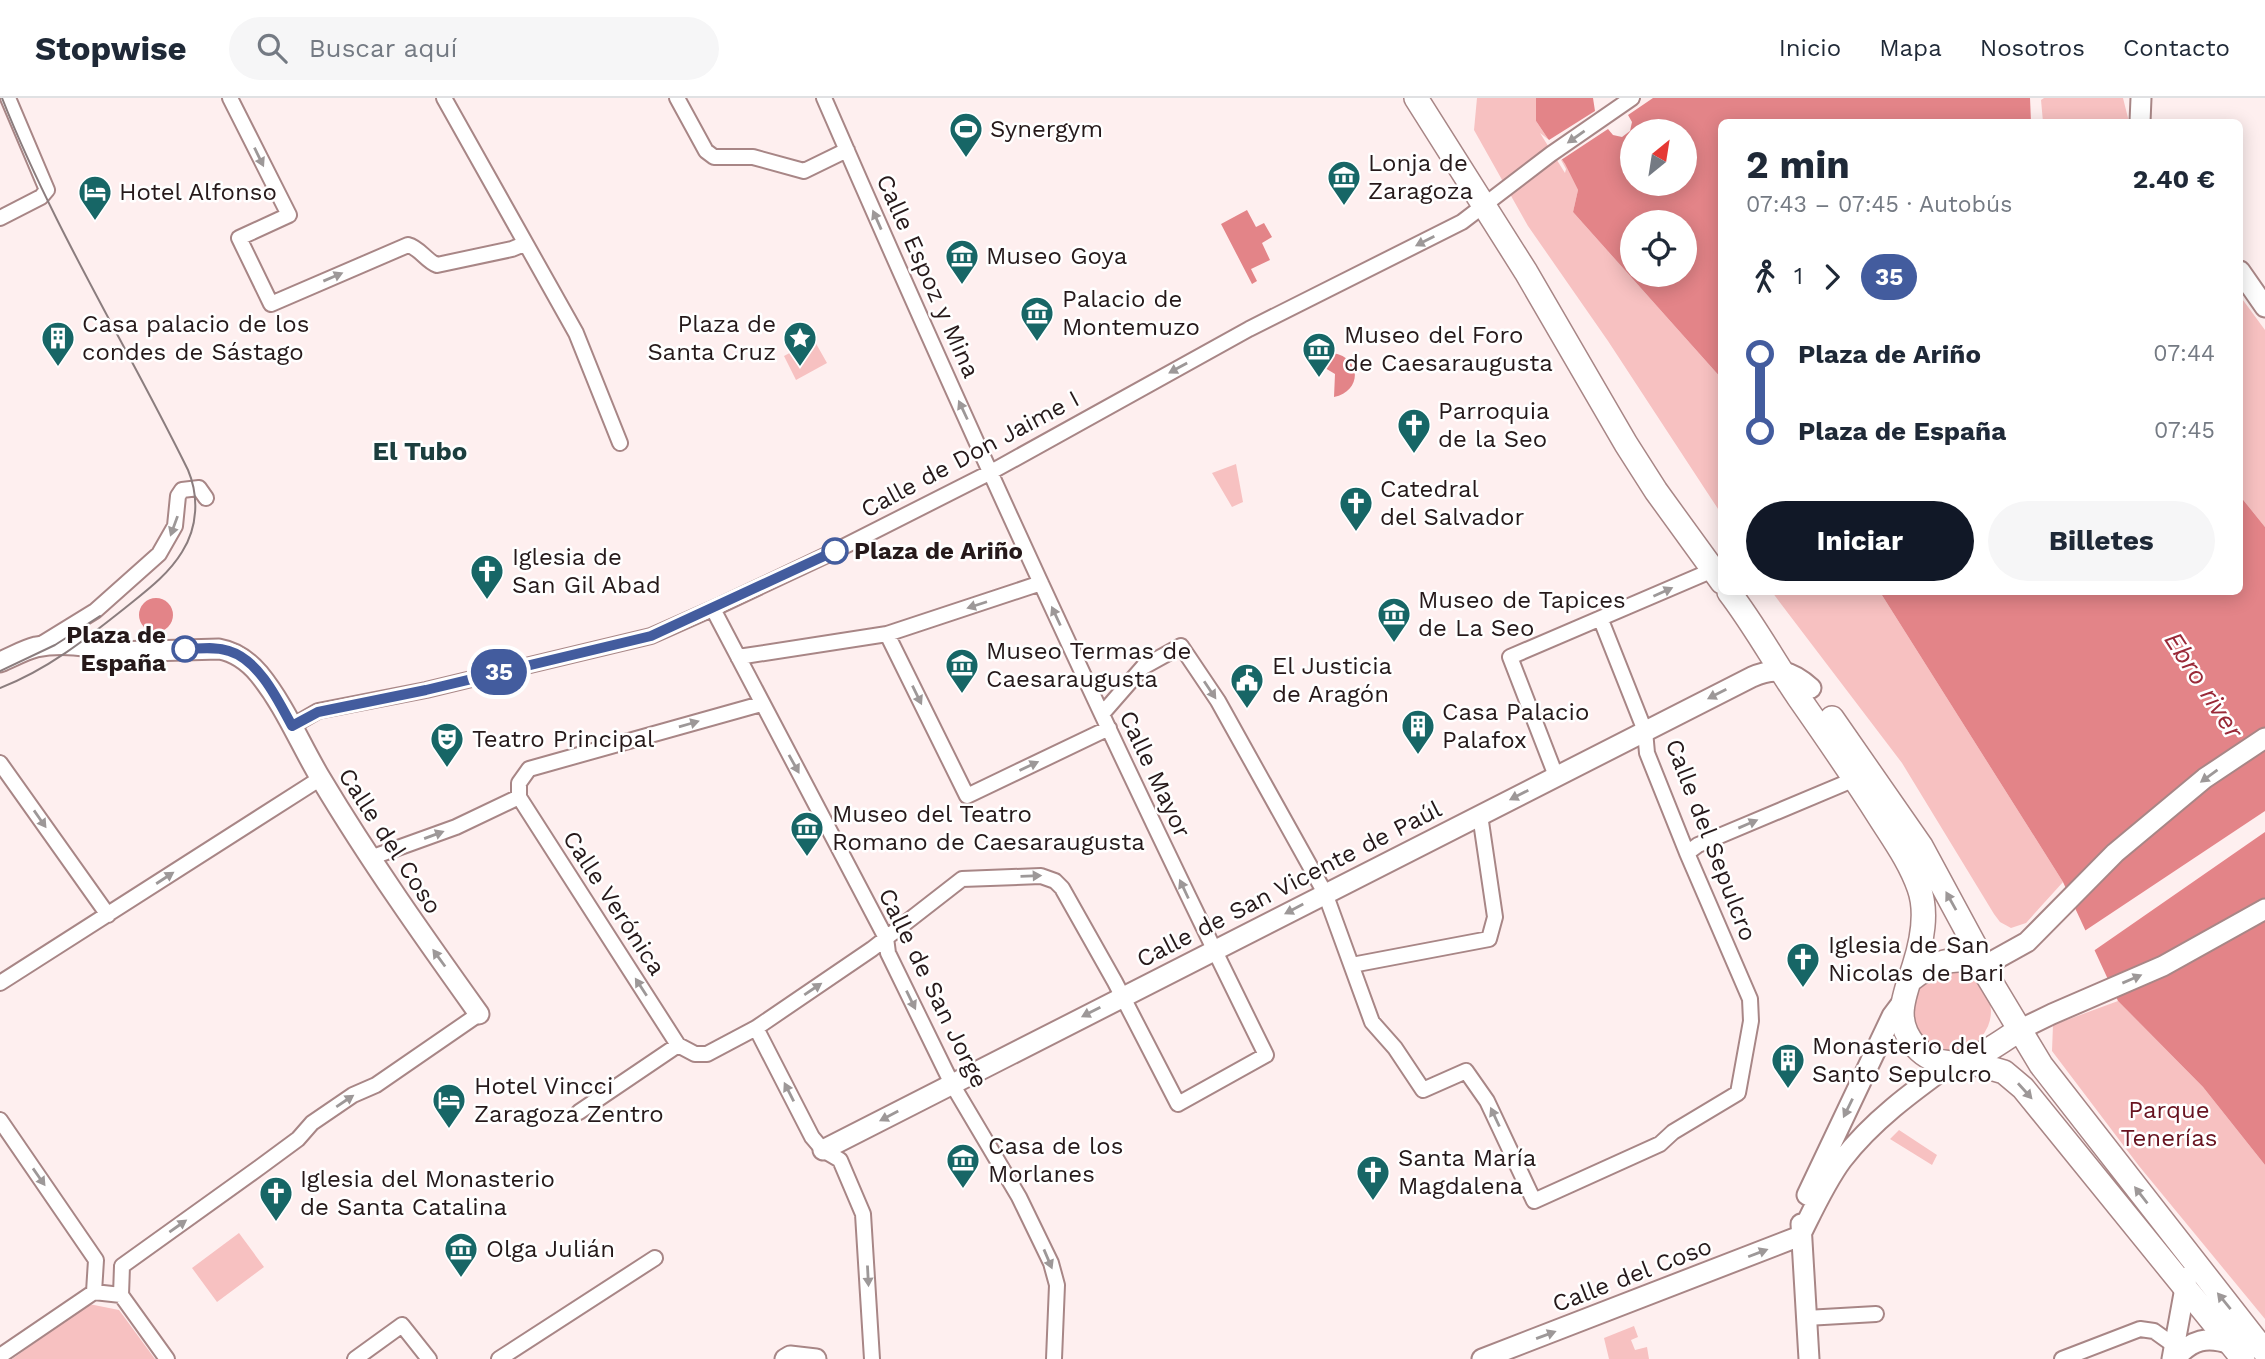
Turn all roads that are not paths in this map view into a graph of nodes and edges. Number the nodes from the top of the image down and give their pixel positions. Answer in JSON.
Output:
{"nodes":[{"id":1,"x":8,"y":98,"type":"edge"},
{"id":2,"x":230,"y":98,"type":"edge"},
{"id":3,"x":444,"y":98,"type":"edge"},
{"id":4,"x":677,"y":98,"type":"edge"},
{"id":5,"x":824,"y":98,"type":"edge"},
{"id":6,"x":1416,"y":98,"type":"edge"},
{"id":7,"x":1632,"y":98,"type":"edge"},
{"id":8,"x":2141,"y":99,"type":"edge"},
{"id":9,"x":2140,"y":119,"type":"edge"},
{"id":10,"x":847,"y":150,"type":"junction"},
{"id":11,"x":1483,"y":206,"type":"junction"},
{"id":12,"x":0,"y":218,"type":"edge"},
{"id":13,"x":524,"y":244,"type":"junction"},
{"id":14,"x":2243,"y":275,"type":"edge"},
{"id":15,"x":2265,"y":307,"type":"edge"},
{"id":16,"x":620,"y":443,"type":"dead end"},
{"id":17,"x":992,"y":472,"type":"junction"},
{"id":18,"x":206,"y":498,"type":"dead end"},
{"id":19,"x":1718,"y":576,"type":"edge"},
{"id":20,"x":1041,"y":583,"type":"junction"},
{"id":21,"x":1731,"y":595,"type":"edge"},
{"id":22,"x":713,"y":609,"type":"junction"},
{"id":23,"x":1601,"y":620,"type":"junction"},
{"id":24,"x":1755,"y":626,"type":"junction"},
{"id":25,"x":887,"y":634,"type":"junction"},
{"id":26,"x":37,"y":647,"type":"junction"},
{"id":27,"x":738,"y":657,"type":"junction"},
{"id":28,"x":0,"y":662,"type":"edge"},
{"id":29,"x":1780,"y":670,"type":"junction"},
{"id":30,"x":1811,"y":688,"type":"junction"},
{"id":31,"x":761,"y":704,"type":"junction"},
{"id":32,"x":1102,"y":715,"type":"junction"},
{"id":33,"x":292,"y":726,"type":"junction"},
{"id":34,"x":1109,"y":728,"type":"junction"},
{"id":35,"x":1645,"y":731,"type":"junction"},
{"id":36,"x":2265,"y":738,"type":"edge"},
{"id":37,"x":0,"y":763,"type":"edge"},
{"id":38,"x":1556,"y":776,"type":"junction"},
{"id":39,"x":321,"y":778,"type":"junction"},
{"id":40,"x":1855,"y":779,"type":"junction"},
{"id":41,"x":519,"y":790,"type":"junction"},
{"id":42,"x":1480,"y":815,"type":"junction"},
{"id":43,"x":1687,"y":853,"type":"junction"},
{"id":44,"x":370,"y":858,"type":"junction"},
{"id":45,"x":1325,"y":893,"type":"junction"},
{"id":46,"x":2265,"y":909,"type":"edge"},
{"id":47,"x":108,"y":915,"type":"junction"},
{"id":48,"x":886,"y":938,"type":"junction"},
{"id":49,"x":1213,"y":951,"type":"junction"},
{"id":50,"x":1352,"y":965,"type":"junction"},
{"id":51,"x":1980,"y":965,"type":"junction"},
{"id":52,"x":1909,"y":981,"type":"junction"},
{"id":53,"x":0,"y":983,"type":"edge"},
{"id":54,"x":1122,"y":996,"type":"junction"},
{"id":55,"x":1901,"y":1004,"type":"junction"},
{"id":56,"x":479,"y":1014,"type":"joint"},
{"id":57,"x":756,"y":1028,"type":"junction"},
{"id":58,"x":2019,"y":1030,"type":"junction"},
{"id":59,"x":678,"y":1045,"type":"junction"},
{"id":60,"x":1959,"y":1062,"type":"junction"},
{"id":61,"x":952,"y":1083,"type":"junction"},
{"id":62,"x":579,"y":1112,"type":"dead end"},
{"id":63,"x":0,"y":1120,"type":"edge"},
{"id":64,"x":823,"y":1150,"type":"junction"},
{"id":65,"x":1800,"y":1236,"type":"junction"},
{"id":66,"x":2183,"y":1250,"type":"junction"},
{"id":67,"x":655,"y":1258,"type":"dead end"},
{"id":68,"x":96,"y":1260,"type":"junction"},
{"id":69,"x":122,"y":1266,"type":"junction"},
{"id":70,"x":2186,"y":1289,"type":"junction"},
{"id":71,"x":94,"y":1292,"type":"junction"},
{"id":72,"x":121,"y":1295,"type":"junction"},
{"id":73,"x":1876,"y":1314,"type":"dead end"},
{"id":74,"x":1806,"y":1318,"type":"junction"},
{"id":75,"x":2237,"y":1352,"type":"edge"},
{"id":76,"x":2265,"y":1352,"type":"edge"},
{"id":77,"x":872,"y":1354,"type":"edge"},
{"id":78,"x":2174,"y":1355,"type":"edge"},
{"id":79,"x":0,"y":1356,"type":"edge"},
{"id":80,"x":787,"y":1357,"type":"edge"},
{"id":81,"x":167,"y":1359,"type":"edge"},
{"id":82,"x":355,"y":1359,"type":"edge"},
{"id":83,"x":429,"y":1359,"type":"edge"},
{"id":84,"x":499,"y":1359,"type":"edge"},
{"id":85,"x":816,"y":1359,"type":"edge"},
{"id":86,"x":1054,"y":1359,"type":"edge"},
{"id":87,"x":1482,"y":1359,"type":"edge"},
{"id":88,"x":1809,"y":1359,"type":"edge"},
{"id":89,"x":2062,"y":1359,"type":"edge"}],
"edges":[{"from":1,"to":12,"type":"street"},
{"from":2,"to":13,"type":"street","one_way":true},
{"from":3,"to":13,"type":"street"},
{"from":4,"to":10,"type":"street"},
{"from":5,"to":10,"type":"street","name":"Calle Espoz y Mina"},
{"from":6,"to":11,"type":"main road"},
{"from":7,"to":11,"type":"street","name":"Calle de Don Jaime I","one_way":true},
{"from":8,"to":9,"type":"street"},
{"from":17,"to":10,"type":"street","name":"Calle Espoz y Mina","one_way":true},
{"from":11,"to":17,"type":"street","name":"Calle de Don Jaime I","one_way":true},
{"from":11,"to":19,"type":"main road"},
{"from":13,"to":16,"type":"street"},
{"from":14,"to":15,"type":"street"},
{"from":17,"to":20,"type":"street","name":"Calle Mayor"},
{"from":17,"to":22,"type":"street","name":"Calle de Don Jaime I"},
{"from":18,"to":26,"type":"street","one_way":true},
{"from":23,"to":19,"type":"street","one_way":true},
{"from":20,"to":25,"type":"street","one_way":true},
{"from":32,"to":20,"type":"street","name":"Calle Mayor","one_way":true},
{"from":21,"to":24,"type":"main road"},
{"from":22,"to":27,"type":"street","name":"Calle de San Jorge"},
{"from":22,"to":33,"type":"street","name":"Calle de Don Jaime I"},
{"from":23,"to":35,"type":"street","name":"Calle del Sepulcro"},
{"from":23,"to":38,"type":"street"},
{"from":24,"to":29,"type":"main road"},
{"from":24,"to":30,"type":"main road"},
{"from":25,"to":27,"type":"street"},
{"from":25,"to":34,"type":"street","one_way":true},
{"from":26,"to":28,"type":"street"},
{"from":26,"to":33,"type":"street","name":"Calle del Coso"},
{"from":27,"to":31,"type":"street","name":"Calle de San Jorge"},
{"from":29,"to":30,"type":"street"},
{"from":29,"to":35,"type":"street","name":"Calle de San Vicente de Paúl","one_way":true},
{"from":29,"to":40,"type":"main road"},
{"from":51,"to":30,"type":"main road","one_way":true},
{"from":41,"to":31,"type":"street","one_way":true},
{"from":31,"to":48,"type":"street","name":"Calle de San Jorge","one_way":true},
{"from":32,"to":34,"type":"street","name":"Calle Mayor"},
{"from":32,"to":45,"type":"street","one_way":true},
{"from":33,"to":39,"type":"street","name":"Calle del Coso"},
{"from":49,"to":34,"type":"street","name":"Calle Mayor","one_way":true},
{"from":35,"to":38,"type":"street","name":"Calle de San Vicente de Paúl"},
{"from":35,"to":43,"type":"street","name":"Calle del Sepulcro"},
{"from":36,"to":51,"type":"street","one_way":true},
{"from":37,"to":47,"type":"street","one_way":true},
{"from":38,"to":42,"type":"street","name":"Calle de San Vicente de Paúl","one_way":true},
{"from":39,"to":44,"type":"street","name":"Calle del Coso"},
{"from":47,"to":39,"type":"street","one_way":true},
{"from":43,"to":40,"type":"street","one_way":true},
{"from":40,"to":52,"type":"main road"},
{"from":44,"to":41,"type":"street","one_way":true},
{"from":59,"to":41,"type":"street","name":"Calle Verónica","one_way":true},
{"from":42,"to":45,"type":"street","name":"Calle de San Vicente de Paúl"},
{"from":42,"to":50,"type":"street"},
{"from":43,"to":50,"type":"street","name":"Calle del Sepulcro","one_way":true},
{"from":56,"to":44,"type":"street","name":"Calle del Coso","one_way":true},
{"from":45,"to":49,"type":"street","name":"Calle de San Vicente de Paúl","one_way":true},
{"from":45,"to":50,"type":"street"},
{"from":58,"to":46,"type":"street","one_way":true},
{"from":47,"to":53,"type":"street"},
{"from":48,"to":54,"type":"street","one_way":true},
{"from":57,"to":48,"type":"street","one_way":true},
{"from":48,"to":61,"type":"street","name":"Calle de San Jorge","one_way":true},
{"from":49,"to":54,"type":"street","name":"Calle de San Vicente de Paúl"},
{"from":49,"to":54,"type":"street","name":"Calle Mayor"},
{"from":51,"to":52,"type":"main road"},
{"from":51,"to":58,"type":"main road"},
{"from":52,"to":55,"type":"main road"},
{"from":54,"to":61,"type":"street","name":"Calle de San Vicente de Paúl","one_way":true},
{"from":55,"to":60,"type":"main road"},
{"from":55,"to":65,"type":"street","one_way":true},
{"from":69,"to":56,"type":"street","one_way":true},
{"from":57,"to":59,"type":"street"},
{"from":64,"to":57,"type":"street","one_way":true},
{"from":58,"to":60,"type":"main road"},
{"from":66,"to":58,"type":"main road","one_way":true},
{"from":59,"to":62,"type":"street"},
{"from":60,"to":65,"type":"street"},
{"from":60,"to":70,"type":"main road","one_way":true},
{"from":61,"to":64,"type":"street","name":"Calle de San Vicente de Paúl","one_way":true},
{"from":61,"to":86,"type":"street","name":"Calle de San Jorge","one_way":true},
{"from":63,"to":68,"type":"street","one_way":true},
{"from":64,"to":77,"type":"street","one_way":true},
{"from":65,"to":74,"type":"street"},
{"from":87,"to":65,"type":"street","name":"Calle del Coso","one_way":true},
{"from":66,"to":70,"type":"street"},
{"from":76,"to":66,"type":"main road","one_way":true},
{"from":67,"to":84,"type":"street"},
{"from":68,"to":69,"type":"street"},
{"from":68,"to":71,"type":"street"},
{"from":69,"to":72,"type":"street"},
{"from":70,"to":75,"type":"main road"},
{"from":70,"to":78,"type":"street"},
{"from":71,"to":72,"type":"street"},
{"from":71,"to":79,"type":"street"},
{"from":72,"to":81,"type":"street"},
{"from":73,"to":74,"type":"street"},
{"from":74,"to":88,"type":"street"},
{"from":75,"to":78,"type":"street"},
{"from":78,"to":89,"type":"street"},
{"from":80,"to":85,"type":"street"},
{"from":82,"to":83,"type":"street"}]}
